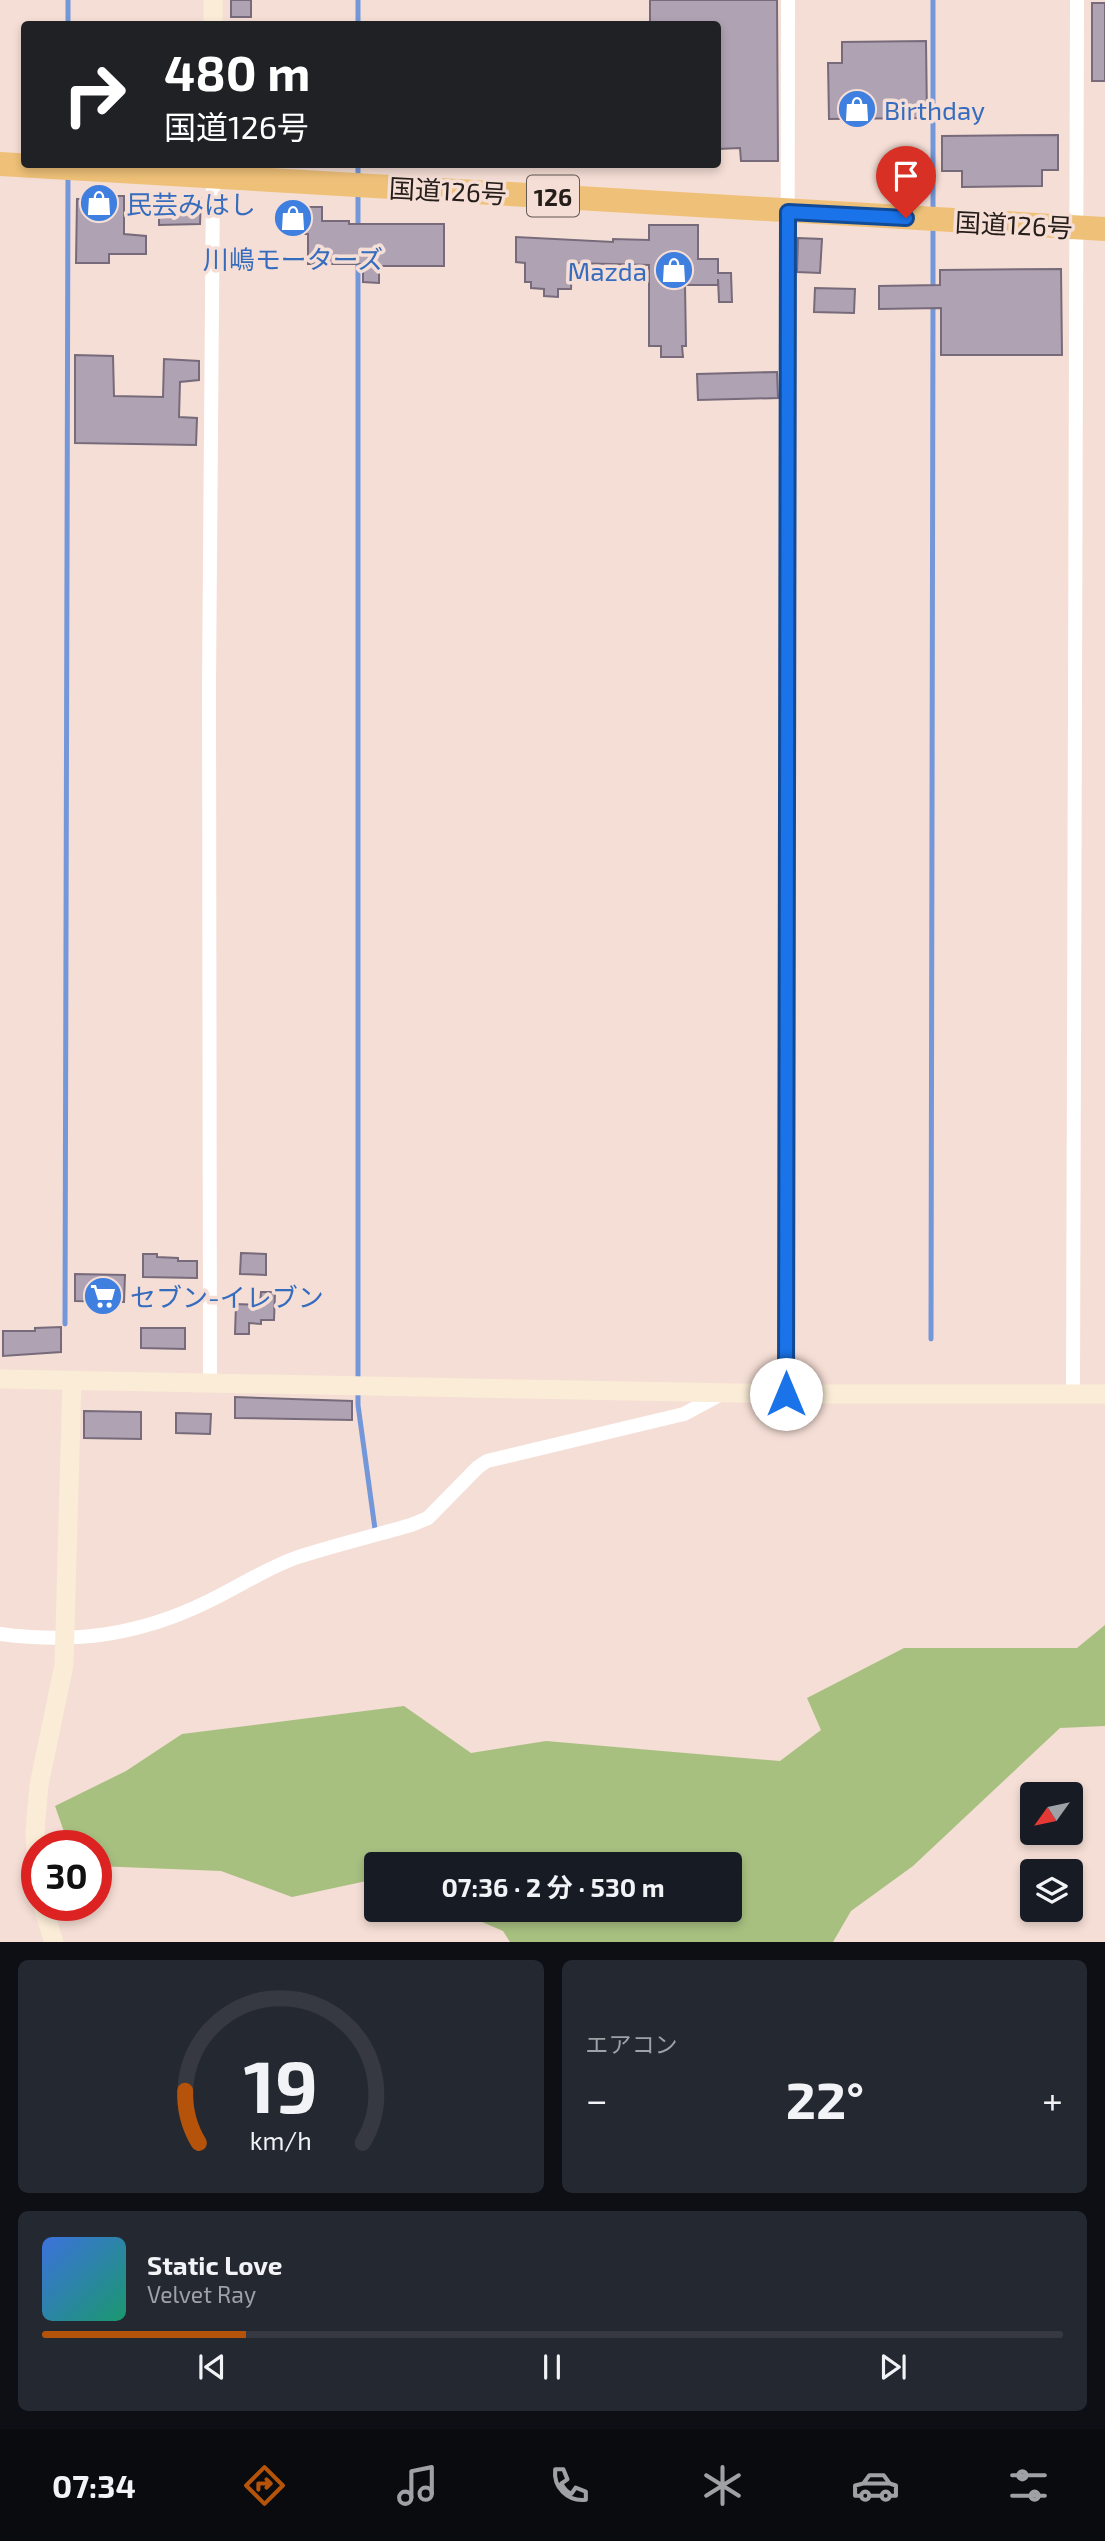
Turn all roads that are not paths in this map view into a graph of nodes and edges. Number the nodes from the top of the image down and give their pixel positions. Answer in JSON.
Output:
{"nodes":[{"id":1,"x":213,"y":0,"type":"edge"},
{"id":2,"x":788,"y":0,"type":"edge"},
{"id":3,"x":1077,"y":0,"type":"edge"},
{"id":4,"x":213,"y":21,"type":"edge"},
{"id":5,"x":0,"y":164,"type":"edge"},
{"id":6,"x":21,"y":165,"type":"edge"},
{"id":7,"x":142,"y":168,"type":"edge"},
{"id":8,"x":213,"y":170,"type":"edge"},
{"id":9,"x":788,"y":212,"type":"junction"},
{"id":10,"x":1075,"y":227,"type":"junction"},
{"id":11,"x":1105,"y":229,"type":"edge"},
{"id":12,"x":0,"y":1379,"type":"edge"},
{"id":13,"x":72,"y":1380,"type":"junction"},
{"id":14,"x":210,"y":1382,"type":"junction"},
{"id":15,"x":723,"y":1392,"type":"junction"},
{"id":16,"x":1073,"y":1393,"type":"junction"},
{"id":17,"x":786,"y":1394,"type":"junction"},
{"id":18,"x":1105,"y":1394,"type":"edge"},
{"id":19,"x":0,"y":1634,"type":"edge"},
{"id":20,"x":65,"y":1638,"type":"junction"},
{"id":21,"x":34,"y":1830,"type":"edge"},
{"id":22,"x":48,"y":1921,"type":"edge"},
{"id":23,"x":54,"y":1942,"type":"edge"}],
"edges":[{"from":1,"to":4,"type":"street"},
{"from":2,"to":9,"type":"street"},
{"from":3,"to":10,"type":"street"},
{"from":5,"to":6,"type":"highway","name":"国道126号","number":"126"},
{"from":7,"to":8,"type":"highway","name":"国道126号","number":"126"},
{"from":8,"to":9,"type":"highway","name":"国道126号","number":"126"},
{"from":8,"to":14,"type":"street"},
{"from":9,"to":10,"type":"highway","name":"国道126号","number":"126"},
{"from":9,"to":17,"type":"street"},
{"from":10,"to":11,"type":"highway","name":"国道126号","number":"126"},
{"from":10,"to":16,"type":"street"},
{"from":12,"to":13,"type":"street"},
{"from":13,"to":14,"type":"street"},
{"from":13,"to":20,"type":"street"},
{"from":14,"to":15,"type":"street"},
{"from":15,"to":17,"type":"street"},
{"from":15,"to":20,"type":"street"},
{"from":16,"to":17,"type":"street"},
{"from":16,"to":18,"type":"street"},
{"from":19,"to":20,"type":"street"},
{"from":20,"to":21,"type":"street"},
{"from":22,"to":23,"type":"street"}]}
